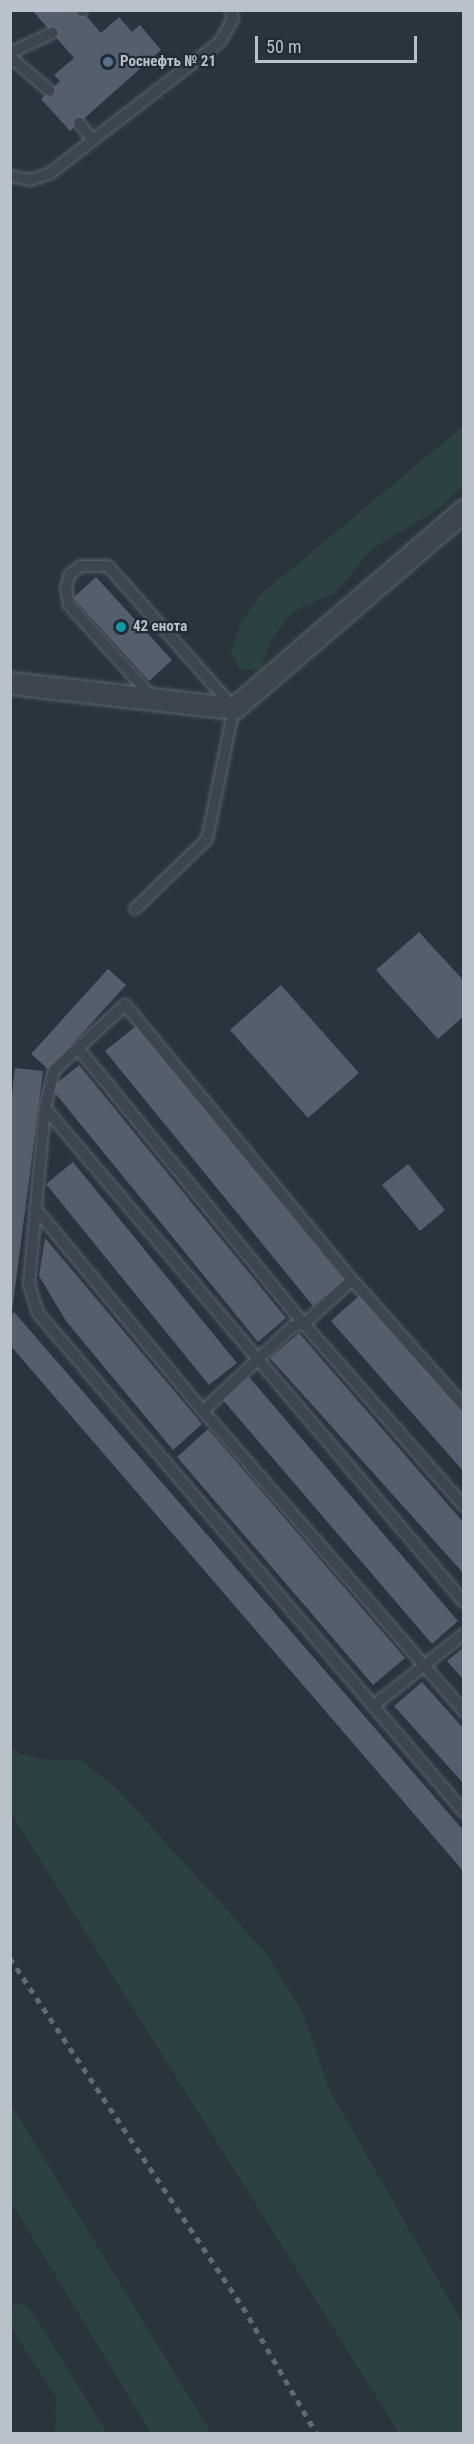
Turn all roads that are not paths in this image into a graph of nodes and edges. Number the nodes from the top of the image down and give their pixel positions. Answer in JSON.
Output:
{"nodes":[{"id":1,"x":231,"y":10,"type":"edge"},
{"id":2,"x":52,"y":33,"type":"dead end"},
{"id":3,"x":10,"y":55,"type":"edge"},
{"id":4,"x":50,"y":91,"type":"dead end"},
{"id":5,"x":79,"y":123,"type":"dead end"},
{"id":6,"x":93,"y":140,"type":"junction"},
{"id":7,"x":10,"y":176,"type":"edge"},
{"id":8,"x":464,"y":510,"type":"edge"},
{"id":9,"x":10,"y":683,"type":"edge"},
{"id":10,"x":155,"y":700,"type":"junction"},
{"id":11,"x":234,"y":708,"type":"junction"},
{"id":12,"x":135,"y":909,"type":"dead end"},
{"id":13,"x":78,"y":1048,"type":"junction"},
{"id":14,"x":45,"y":1108,"type":"junction"},
{"id":15,"x":35,"y":1208,"type":"junction"},
{"id":16,"x":352,"y":1280,"type":"junction"},
{"id":17,"x":304,"y":1324,"type":"junction"},
{"id":18,"x":255,"y":1360,"type":"junction"},
{"id":19,"x":464,"y":1406,"type":"edge"},
{"id":20,"x":203,"y":1411,"type":"junction"},
{"id":21,"x":464,"y":1506,"type":"edge"},
{"id":22,"x":464,"y":1602,"type":"edge"},
{"id":23,"x":464,"y":1634,"type":"edge"},
{"id":24,"x":426,"y":1667,"type":"junction"},
{"id":25,"x":373,"y":1706,"type":"junction"},
{"id":26,"x":464,"y":1711,"type":"edge"},
{"id":27,"x":464,"y":1812,"type":"edge"}],
"edges":[{"from":1,"to":6,"type":"lane"},
{"from":2,"to":3,"type":"lane"},
{"from":3,"to":4,"type":"lane"},
{"from":5,"to":6,"type":"lane"},
{"from":6,"to":7,"type":"lane"},
{"from":8,"to":11,"type":"street"},
{"from":9,"to":10,"type":"street"},
{"from":10,"to":11,"type":"street"},
{"from":10,"to":11,"type":"lane"},
{"from":11,"to":12,"type":"lane"},
{"from":13,"to":14,"type":"lane"},
{"from":13,"to":16,"type":"lane"},
{"from":13,"to":17,"type":"lane"},
{"from":14,"to":15,"type":"lane"},
{"from":14,"to":18,"type":"lane"},
{"from":15,"to":20,"type":"lane"},
{"from":15,"to":25,"type":"lane"},
{"from":16,"to":17,"type":"lane"},
{"from":16,"to":19,"type":"lane"},
{"from":17,"to":18,"type":"lane"},
{"from":17,"to":21,"type":"lane"},
{"from":18,"to":20,"type":"lane"},
{"from":18,"to":22,"type":"lane"},
{"from":20,"to":24,"type":"lane"},
{"from":23,"to":24,"type":"lane"},
{"from":24,"to":25,"type":"lane"},
{"from":24,"to":26,"type":"lane"},
{"from":25,"to":27,"type":"lane"}]}
